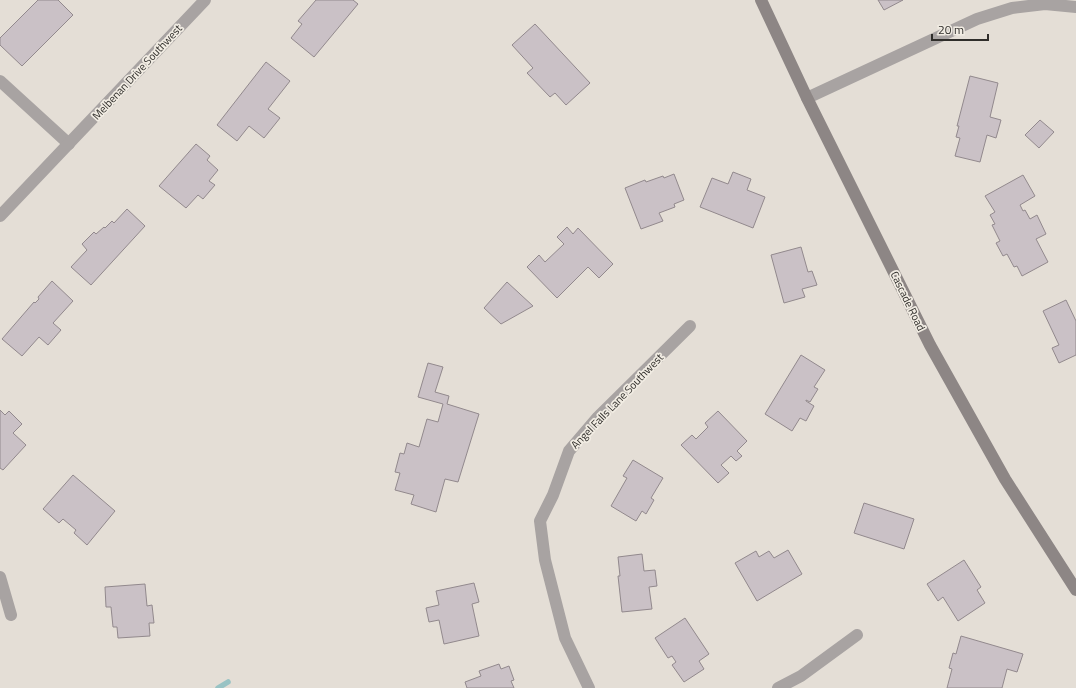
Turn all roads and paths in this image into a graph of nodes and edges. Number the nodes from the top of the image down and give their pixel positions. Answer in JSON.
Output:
{"nodes":[{"id":1,"x":205,"y":0,"type":"edge"},
{"id":2,"x":761,"y":0,"type":"edge"},
{"id":3,"x":1076,"y":7,"type":"edge"},
{"id":4,"x":0,"y":81,"type":"edge"},
{"id":5,"x":807,"y":98,"type":"junction"},
{"id":6,"x":69,"y":144,"type":"junction"},
{"id":7,"x":0,"y":216,"type":"edge"},
{"id":8,"x":690,"y":326,"type":"dead end"},
{"id":9,"x":0,"y":577,"type":"edge"},
{"id":10,"x":1076,"y":590,"type":"edge"},
{"id":11,"x":11,"y":615,"type":"dead end"},
{"id":12,"x":857,"y":635,"type":"dead end"},
{"id":13,"x":589,"y":688,"type":"edge"},
{"id":14,"x":778,"y":688,"type":"edge"}],
"edges":[{"from":1,"to":6,"type":"street","name":"Melbenan Drive Southwest"},
{"from":2,"to":5,"type":"main road","name":"Cascade Road"},
{"from":3,"to":5,"type":"street"},
{"from":4,"to":6,"type":"street"},
{"from":5,"to":10,"type":"main road","name":"Cascade Road"},
{"from":6,"to":7,"type":"street","name":"Melbenan Drive Southwest"},
{"from":8,"to":13,"type":"street","name":"Angel Falls Lane Southwest"},
{"from":9,"to":11,"type":"street"},
{"from":12,"to":14,"type":"street"}]}
